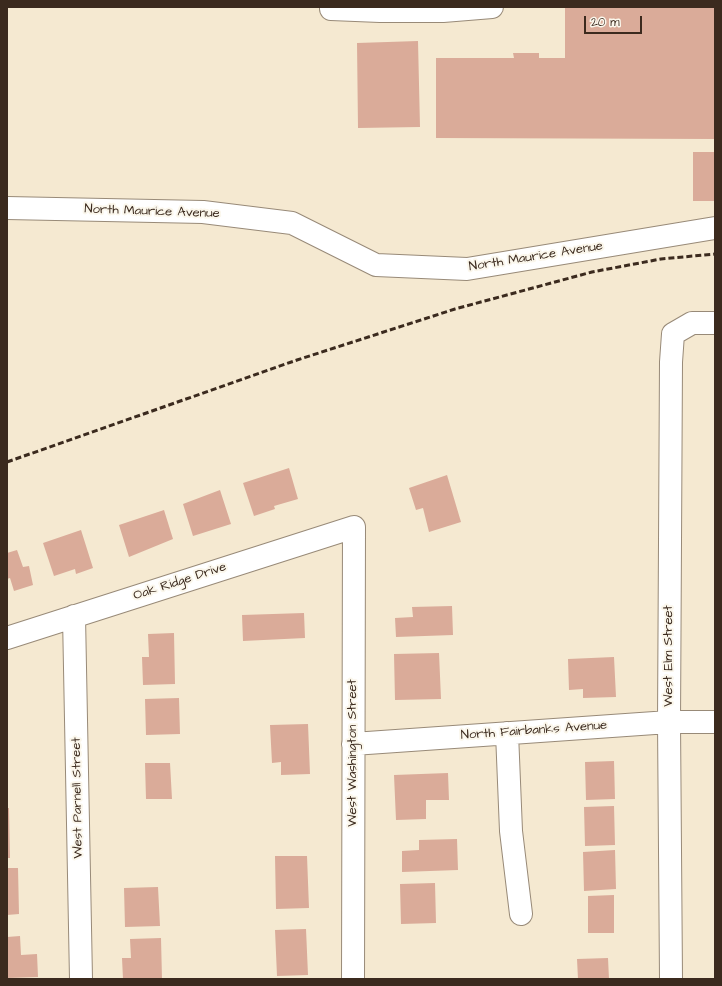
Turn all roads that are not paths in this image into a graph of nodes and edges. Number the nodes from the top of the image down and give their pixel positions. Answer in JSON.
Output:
{"nodes":[{"id":1,"x":492,"y":7,"type":"edge"},
{"id":2,"x":331,"y":9,"type":"dead end"},
{"id":3,"x":7,"y":208,"type":"edge"},
{"id":4,"x":715,"y":228,"type":"edge"},
{"id":5,"x":715,"y":323,"type":"edge"},
{"id":6,"x":354,"y":526,"type":"joint"},
{"id":7,"x":74,"y":616,"type":"junction"},
{"id":8,"x":7,"y":638,"type":"edge"},
{"id":9,"x":669,"y":722,"type":"junction"},
{"id":10,"x":715,"y":722,"type":"edge"},
{"id":11,"x":507,"y":733,"type":"junction"},
{"id":12,"x":353,"y":744,"type":"junction"},
{"id":13,"x":521,"y":914,"type":"dead end"},
{"id":14,"x":81,"y":979,"type":"edge"},
{"id":15,"x":352,"y":979,"type":"edge"},
{"id":16,"x":671,"y":979,"type":"edge"}],
"edges":[{"from":1,"to":2,"type":"street"},
{"from":3,"to":4,"type":"street","name":"North Maurice Avenue"},
{"from":5,"to":9,"type":"street","name":"West Elm Street"},
{"from":6,"to":7,"type":"street","name":"Oak Ridge Drive"},
{"from":6,"to":12,"type":"street","name":"West Washington Street"},
{"from":7,"to":8,"type":"street","name":"Oak Ridge Drive"},
{"from":7,"to":14,"type":"street","name":"West Parnell Street"},
{"from":9,"to":10,"type":"street","name":"North Fairbanks Avenue"},
{"from":9,"to":11,"type":"street","name":"North Fairbanks Avenue"},
{"from":9,"to":16,"type":"street","name":"West Elm Street"},
{"from":11,"to":12,"type":"street","name":"North Fairbanks Avenue"},
{"from":11,"to":13,"type":"street"},
{"from":12,"to":15,"type":"street","name":"West Washington Street"}]}
